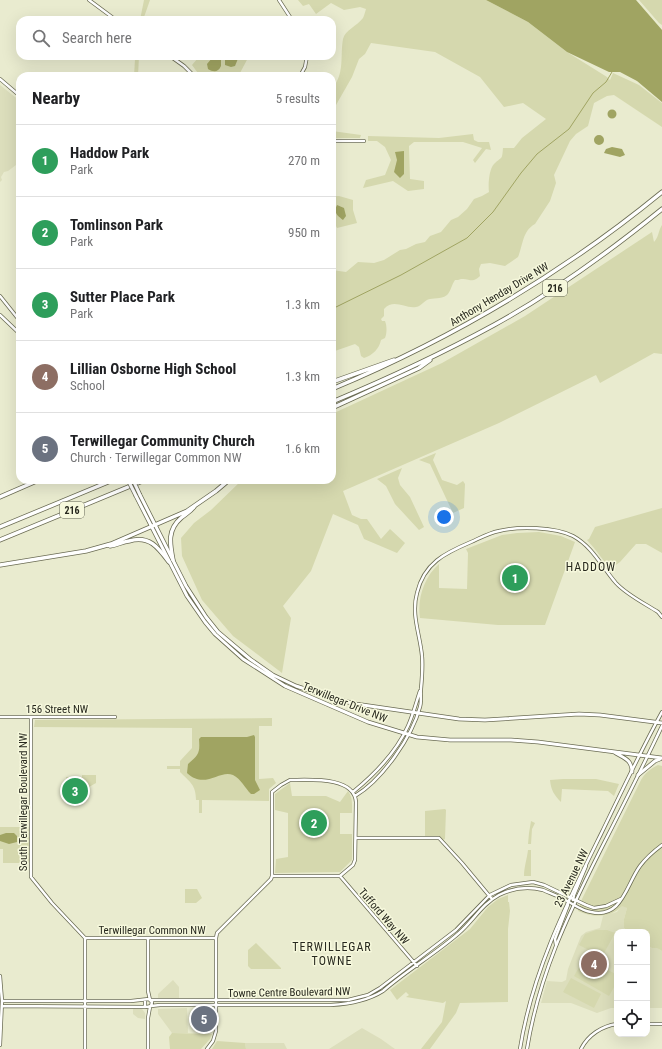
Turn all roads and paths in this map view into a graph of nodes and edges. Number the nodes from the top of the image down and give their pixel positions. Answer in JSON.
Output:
{"nodes":[{"id":1,"x":90,"y":0,"type":"edge"},
{"id":2,"x":279,"y":0,"type":"edge"},
{"id":3,"x":111,"y":16,"type":"edge"},
{"id":4,"x":289,"y":16,"type":"edge"},
{"id":5,"x":176,"y":60,"type":"edge"},
{"id":6,"x":306,"y":60,"type":"edge"},
{"id":7,"x":190,"y":72,"type":"edge"},
{"id":8,"x":303,"y":72,"type":"edge"},
{"id":9,"x":0,"y":79,"type":"edge"},
{"id":10,"x":16,"y":93,"type":"edge"},
{"id":11,"x":336,"y":141,"type":"edge"},
{"id":12,"x":364,"y":141,"type":"dead end"},
{"id":13,"x":662,"y":192,"type":"edge"},
{"id":14,"x":662,"y":209,"type":"edge"},
{"id":15,"x":0,"y":296,"type":"edge"},
{"id":16,"x":0,"y":314,"type":"edge"},
{"id":17,"x":16,"y":316,"type":"edge"},
{"id":18,"x":16,"y":330,"type":"edge"},
{"id":19,"x":439,"y":354,"type":"junction"},
{"id":20,"x":408,"y":355,"type":"junction"},
{"id":21,"x":336,"y":381,"type":"edge"},
{"id":22,"x":336,"y":387,"type":"edge"},
{"id":23,"x":336,"y":400,"type":"edge"},
{"id":24,"x":336,"y":406,"type":"edge"},
{"id":25,"x":29,"y":484,"type":"edge"},
{"id":26,"x":103,"y":484,"type":"edge"},
{"id":27,"x":131,"y":484,"type":"edge"},
{"id":28,"x":134,"y":484,"type":"edge"},
{"id":29,"x":135,"y":484,"type":"edge"},
{"id":30,"x":224,"y":484,"type":"edge"},
{"id":31,"x":138,"y":495,"type":"junction"},
{"id":32,"x":0,"y":496,"type":"edge"},
{"id":33,"x":195,"y":506,"type":"junction"},
{"id":34,"x":153,"y":526,"type":"junction"},
{"id":35,"x":0,"y":527,"type":"edge"},
{"id":36,"x":0,"y":540,"type":"edge"},
{"id":37,"x":100,"y":547,"type":"junction"},
{"id":38,"x":171,"y":561,"type":"junction"},
{"id":39,"x":0,"y":565,"type":"edge"},
{"id":40,"x":662,"y":617,"type":"edge"},
{"id":41,"x":421,"y":691,"type":"junction"},
{"id":42,"x":413,"y":712,"type":"junction"},
{"id":43,"x":662,"y":712,"type":"edge"},
{"id":44,"x":418,"y":713,"type":"junction"},
{"id":45,"x":0,"y":717,"type":"edge"},
{"id":46,"x":31,"y":717,"type":"junction"},
{"id":47,"x":115,"y":717,"type":"dead end"},
{"id":48,"x":656,"y":722,"type":"junction"},
{"id":49,"x":662,"y":723,"type":"edge"},
{"id":50,"x":662,"y":726,"type":"edge"},
{"id":51,"x":404,"y":734,"type":"junction"},
{"id":52,"x":408,"y":735,"type":"junction"},
{"id":53,"x":612,"y":751,"type":"junction"},
{"id":54,"x":640,"y":755,"type":"junction"},
{"id":55,"x":647,"y":756,"type":"junction"},
{"id":56,"x":662,"y":758,"type":"edge"},
{"id":57,"x":632,"y":772,"type":"junction"},
{"id":58,"x":638,"y":775,"type":"junction"},
{"id":59,"x":353,"y":792,"type":"junction"},
{"id":60,"x":355,"y":796,"type":"junction"},
{"id":61,"x":356,"y":838,"type":"junction"},
{"id":62,"x":662,"y":845,"type":"edge"},
{"id":63,"x":591,"y":855,"type":"junction"},
{"id":64,"x":272,"y":876,"type":"junction"},
{"id":65,"x":340,"y":876,"type":"junction"},
{"id":66,"x":490,"y":895,"type":"junction"},
{"id":67,"x":570,"y":897,"type":"junction"},
{"id":68,"x":492,"y":899,"type":"junction"},
{"id":69,"x":622,"y":899,"type":"junction"},
{"id":70,"x":575,"y":900,"type":"junction"},
{"id":71,"x":568,"y":902,"type":"junction"},
{"id":72,"x":574,"y":905,"type":"junction"},
{"id":73,"x":85,"y":938,"type":"junction"},
{"id":74,"x":148,"y":938,"type":"junction"},
{"id":75,"x":216,"y":938,"type":"junction"},
{"id":76,"x":556,"y":945,"type":"junction"},
{"id":77,"x":414,"y":962,"type":"junction"},
{"id":78,"x":416,"y":966,"type":"junction"},
{"id":79,"x":0,"y":976,"type":"edge"},
{"id":80,"x":148,"y":991,"type":"junction"},
{"id":81,"x":146,"y":1000,"type":"junction"},
{"id":82,"x":150,"y":1000,"type":"junction"},
{"id":83,"x":2,"y":1001,"type":"junction"},
{"id":84,"x":85,"y":1001,"type":"junction"},
{"id":85,"x":216,"y":1003,"type":"junction"},
{"id":86,"x":284,"y":1003,"type":"junction"},
{"id":87,"x":2,"y":1006,"type":"junction"},
{"id":88,"x":85,"y":1006,"type":"junction"},
{"id":89,"x":146,"y":1007,"type":"junction"},
{"id":90,"x":150,"y":1007,"type":"junction"},
{"id":91,"x":148,"y":1018,"type":"junction"},
{"id":92,"x":650,"y":1024,"type":"edge"},
{"id":93,"x":662,"y":1024,"type":"edge"},
{"id":94,"x":614,"y":1025,"type":"edge"},
{"id":95,"x":0,"y":1045,"type":"edge"},
{"id":96,"x":85,"y":1049,"type":"edge"},
{"id":97,"x":148,"y":1049,"type":"edge"},
{"id":98,"x":206,"y":1049,"type":"edge"},
{"id":99,"x":520,"y":1049,"type":"edge"},
{"id":100,"x":527,"y":1049,"type":"edge"},
{"id":101,"x":581,"y":1049,"type":"edge"}],
"edges":[{"from":1,"to":3,"type":"street"},
{"from":2,"to":4,"type":"street"},
{"from":5,"to":7,"type":"street"},
{"from":6,"to":8,"type":"street"},
{"from":9,"to":10,"type":"street"},
{"from":11,"to":12,"type":"street"},
{"from":13,"to":20,"type":"highway","name":"Anthony Henday Drive NW","number":"216"},
{"from":14,"to":19,"type":"highway","name":"Anthony Henday Drive NW","number":"216"},
{"from":15,"to":17,"type":"street"},
{"from":16,"to":18,"type":"street"},
{"from":19,"to":23,"type":"highway","name":"Anthony Henday Drive NW","number":"216"},
{"from":19,"to":24,"type":"highway"},
{"from":20,"to":21,"type":"highway"},
{"from":20,"to":22,"type":"highway","name":"Anthony Henday Drive NW","number":"216"},
{"from":25,"to":32,"type":"highway"},
{"from":26,"to":35,"type":"highway","number":"216"},
{"from":27,"to":31,"type":"main road","name":"Terwillegar Drive NW","bridge":true},
{"from":28,"to":31,"type":"main road","name":"Terwillegar Drive NW","bridge":true},
{"from":29,"to":36,"type":"highway","number":"216"},
{"from":30,"to":33,"type":"highway"},
{"from":31,"to":34,"type":"main road","name":"Terwillegar Drive NW"},
{"from":33,"to":34,"type":"highway"},
{"from":33,"to":38,"type":"highway"},
{"from":34,"to":37,"type":"highway"},
{"from":34,"to":38,"type":"main road","name":"Terwillegar Drive NW"},
{"from":37,"to":38,"type":"highway"},
{"from":37,"to":39,"type":"highway"},
{"from":38,"to":42,"type":"main road","name":"Terwillegar Drive NW"},
{"from":38,"to":51,"type":"main road","name":"Terwillegar Drive NW"},
{"from":40,"to":41,"type":"street"},
{"from":41,"to":42,"type":"street"},
{"from":41,"to":44,"type":"street"},
{"from":42,"to":44,"type":"main road","name":"Terwillegar Drive NW"},
{"from":42,"to":51,"type":"street"},
{"from":43,"to":48,"type":"street","name":"23 Avenue NW"},
{"from":44,"to":48,"type":"main road","name":"Terwillegar Drive NW"},
{"from":44,"to":52,"type":"street"},
{"from":45,"to":46,"type":"street","name":"156 Street NW"},
{"from":46,"to":47,"type":"street","name":"156 Street NW"},
{"from":46,"to":73,"type":"street","name":"South Terwillegar Boulevard NW"},
{"from":48,"to":49,"type":"main road","name":"Terwillegar Drive NW"},
{"from":48,"to":54,"type":"street","name":"23 Avenue NW"},
{"from":50,"to":55,"type":"street","name":"23 Avenue NW"},
{"from":51,"to":52,"type":"main road","name":"Terwillegar Drive NW"},
{"from":51,"to":59,"type":"street"},
{"from":52,"to":53,"type":"main road","name":"Terwillegar Drive NW"},
{"from":52,"to":60,"type":"street"},
{"from":53,"to":54,"type":"main road","name":"Terwillegar Drive NW"},
{"from":53,"to":57,"type":"main road"},
{"from":54,"to":55,"type":"main road","name":"Terwillegar Drive NW"},
{"from":54,"to":57,"type":"street","name":"23 Avenue NW"},
{"from":55,"to":56,"type":"main road","name":"Terwillegar Drive NW"},
{"from":55,"to":58,"type":"street","name":"23 Avenue NW"},
{"from":56,"to":58,"type":"main road"},
{"from":57,"to":63,"type":"street","name":"23 Avenue NW"},
{"from":58,"to":70,"type":"street","name":"23 Avenue NW"},
{"from":59,"to":60,"type":"street"},
{"from":59,"to":64,"type":"street"},
{"from":60,"to":61,"type":"street"},
{"from":61,"to":65,"type":"street"},
{"from":61,"to":66,"type":"street"},
{"from":62,"to":69,"type":"street"},
{"from":63,"to":67,"type":"street","name":"23 Avenue NW"},
{"from":63,"to":70,"type":"street"},
{"from":64,"to":65,"type":"street"},
{"from":64,"to":75,"type":"street"},
{"from":65,"to":77,"type":"street","name":"Tufford Way NW"},
{"from":66,"to":67,"type":"street","name":"Towne Centre Boulevard NW"},
{"from":66,"to":68,"type":"street"},
{"from":66,"to":77,"type":"street","name":"Towne Centre Boulevard NW"},
{"from":67,"to":70,"type":"street","name":"Towne Centre Boulevard NW"},
{"from":67,"to":71,"type":"street","name":"23 Avenue NW"},
{"from":68,"to":71,"type":"street","name":"Towne Centre Boulevard NW"},
{"from":68,"to":78,"type":"street","name":"Towne Centre Boulevard NW"},
{"from":69,"to":70,"type":"street","name":"Towne Centre Boulevard NW"},
{"from":69,"to":72,"type":"street","name":"Towne Centre Boulevard NW"},
{"from":70,"to":72,"type":"street","name":"23 Avenue NW"},
{"from":71,"to":72,"type":"street","name":"Towne Centre Boulevard NW"},
{"from":71,"to":76,"type":"street"},
{"from":71,"to":99,"type":"street","name":"23 Avenue NW"},
{"from":72,"to":76,"type":"street","name":"23 Avenue NW"},
{"from":73,"to":74,"type":"street","name":"Terwillegar Common NW"},
{"from":73,"to":84,"type":"street","name":"Terwillegar Common NW"},
{"from":74,"to":75,"type":"street","name":"Terwillegar Common NW"},
{"from":74,"to":80,"type":"street"},
{"from":75,"to":85,"type":"street","name":"Terwillegar Common NW"},
{"from":76,"to":100,"type":"street","name":"23 Avenue NW"},
{"from":77,"to":78,"type":"street","name":"Tufford Way NW"},
{"from":77,"to":86,"type":"street","name":"Towne Centre Boulevard NW"},
{"from":78,"to":86,"type":"street","name":"Towne Centre Boulevard NW"},
{"from":79,"to":83,"type":"street"},
{"from":80,"to":81,"type":"street"},
{"from":80,"to":82,"type":"street"},
{"from":81,"to":82,"type":"street"},
{"from":81,"to":84,"type":"street"},
{"from":81,"to":89,"type":"street"},
{"from":82,"to":85,"type":"street","name":"Towne Centre Boulevard NW"},
{"from":82,"to":90,"type":"street"},
{"from":83,"to":84,"type":"street"},
{"from":83,"to":87,"type":"street"},
{"from":84,"to":88,"type":"street","name":"Terwillegar Common NW"},
{"from":85,"to":86,"type":"street","name":"Towne Centre Boulevard NW"},
{"from":85,"to":90,"type":"street","name":"Towne Centre Boulevard NW"},
{"from":85,"to":98,"type":"street","name":"Terwillegar Common NW"},
{"from":87,"to":88,"type":"street"},
{"from":87,"to":95,"type":"street"},
{"from":88,"to":89,"type":"street"},
{"from":88,"to":96,"type":"street","name":"Terwillegar Common NW"},
{"from":89,"to":90,"type":"street"},
{"from":89,"to":91,"type":"street"},
{"from":90,"to":91,"type":"street"},
{"from":91,"to":97,"type":"street"},
{"from":92,"to":93,"type":"street"},
{"from":94,"to":101,"type":"street"}]}
